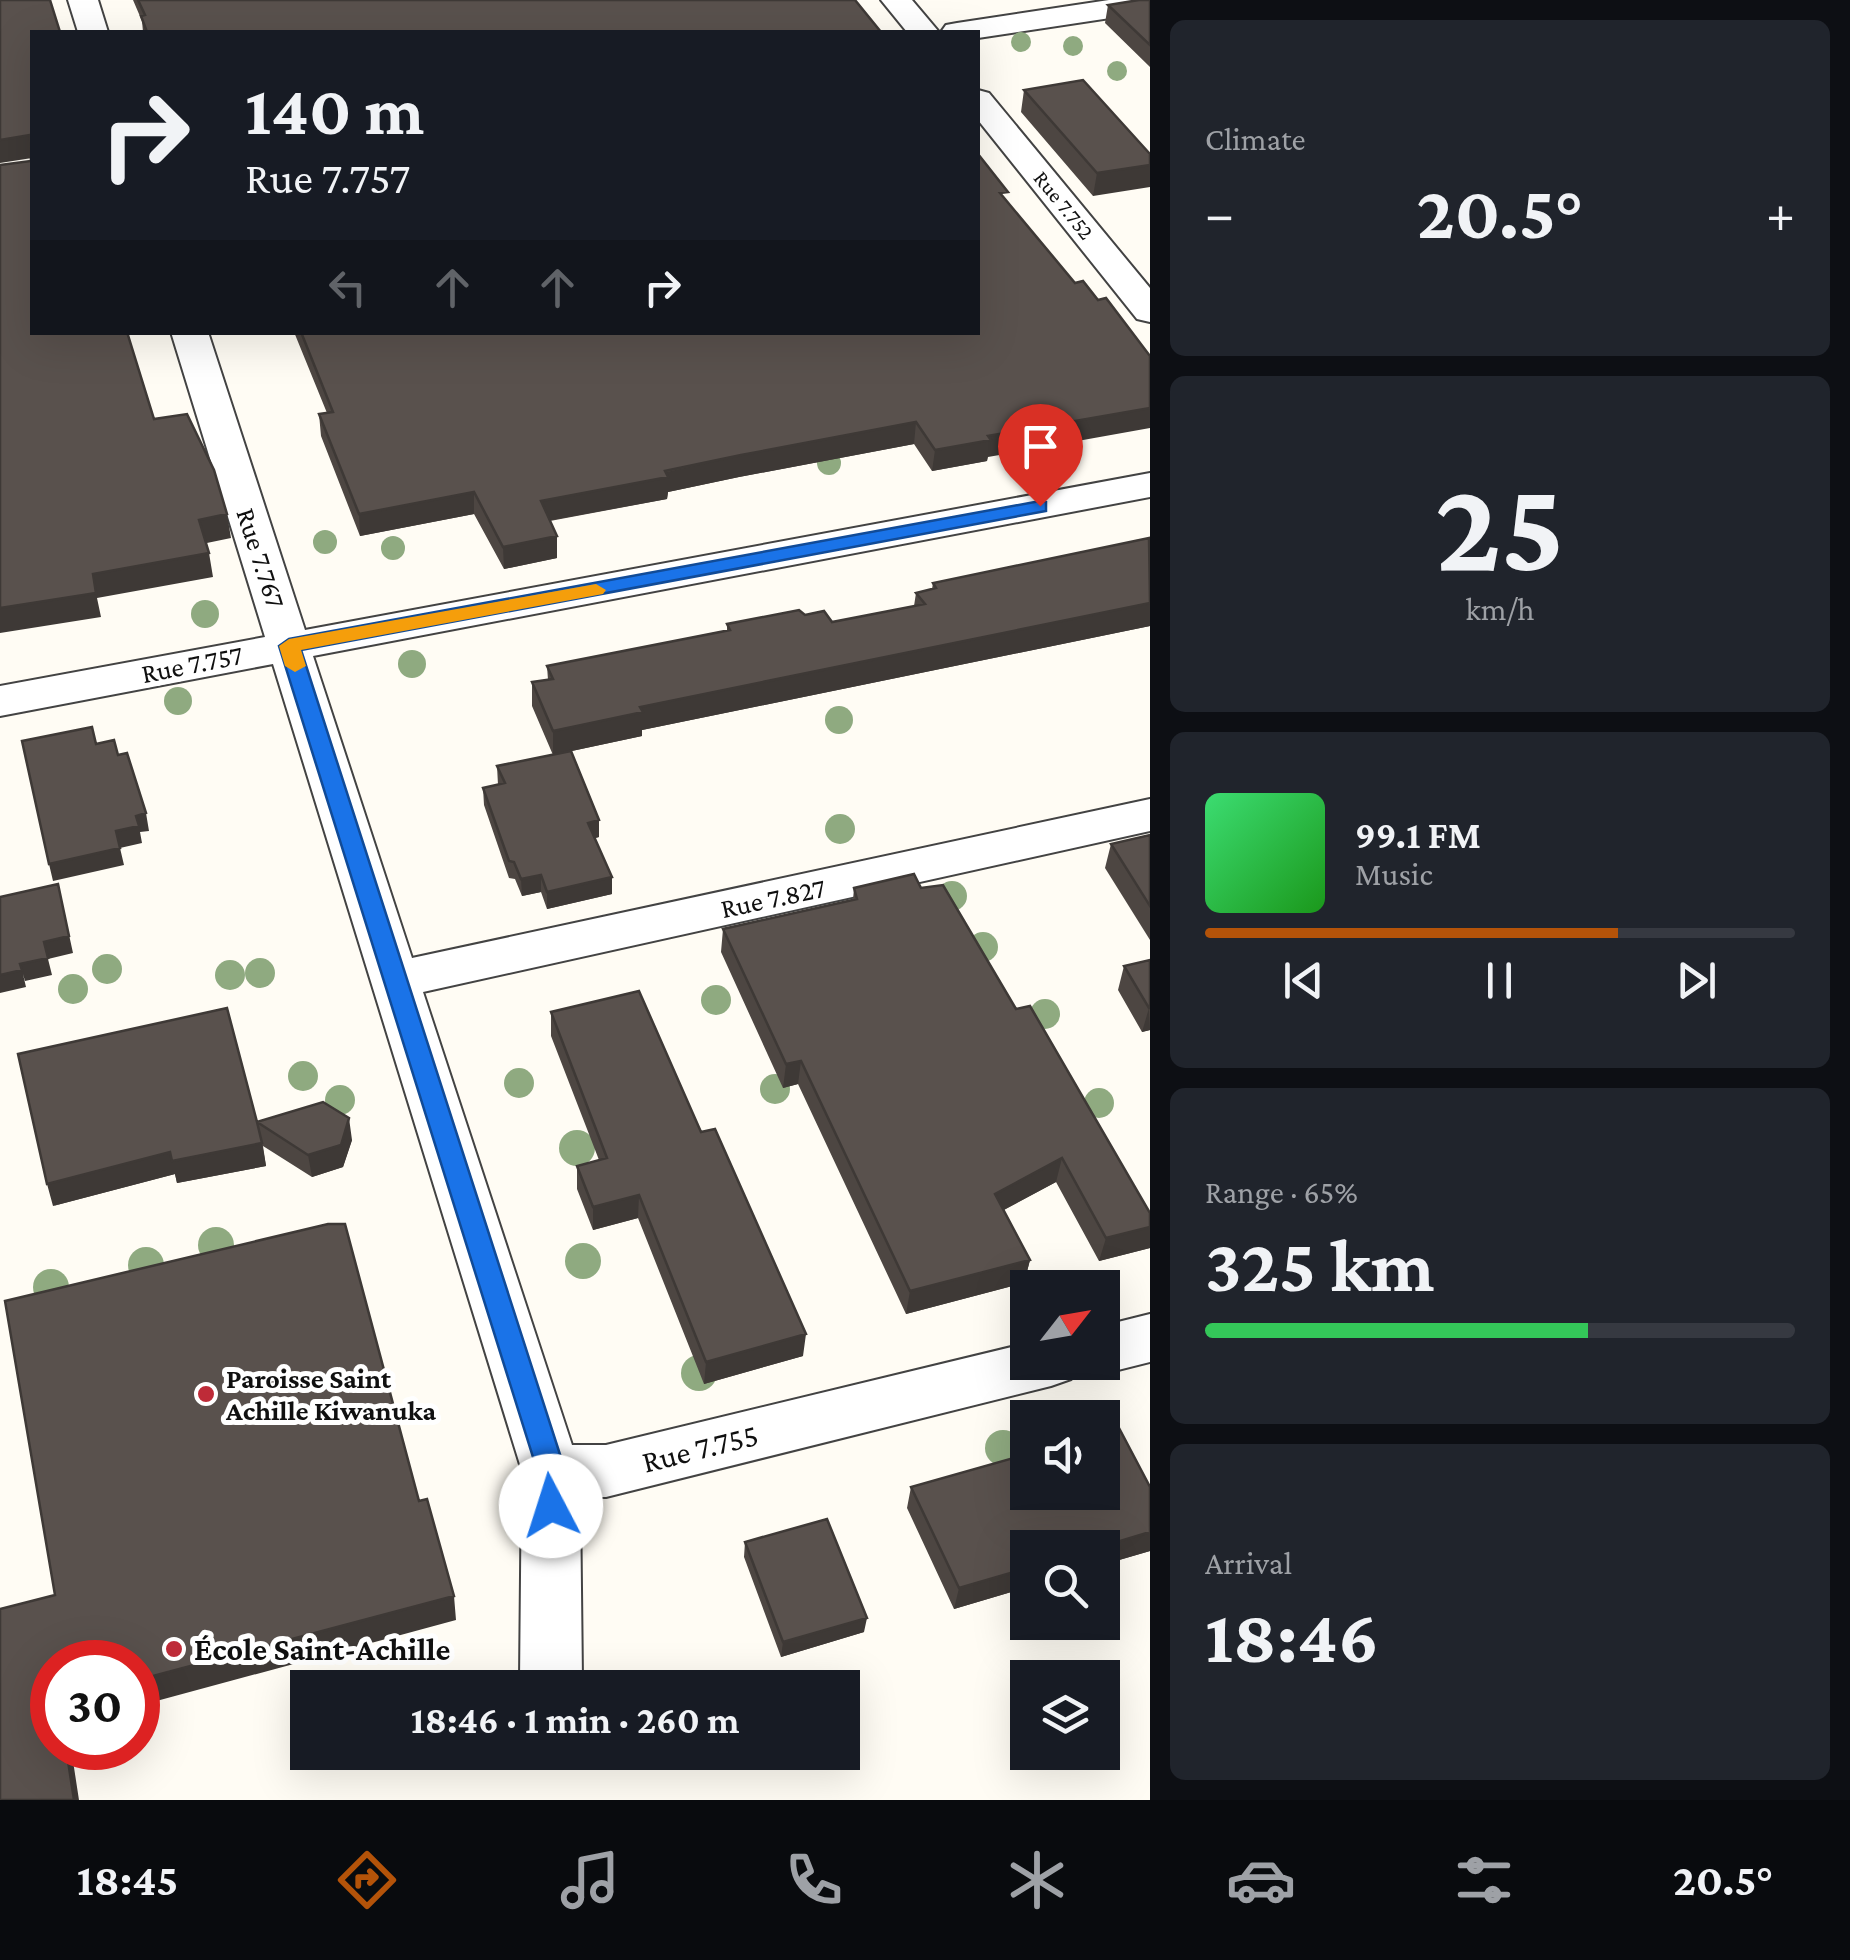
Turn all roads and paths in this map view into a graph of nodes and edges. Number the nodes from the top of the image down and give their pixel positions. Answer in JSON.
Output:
{"nodes":[{"id":1,"x":83,"y":0,"type":"edge"},
{"id":2,"x":896,"y":0,"type":"edge"},
{"id":3,"x":1150,"y":3,"type":"edge"},
{"id":4,"x":92,"y":30,"type":"edge"},
{"id":5,"x":920,"y":30,"type":"edge"},
{"id":6,"x":970,"y":30,"type":"edge"},
{"id":7,"x":980,"y":102,"type":"edge"},
{"id":8,"x":1150,"y":311,"type":"edge"},
{"id":9,"x":190,"y":335,"type":"edge"},
{"id":10,"x":1150,"y":485,"type":"edge"},
{"id":11,"x":289,"y":646,"type":"junction"},
{"id":12,"x":0,"y":701,"type":"edge"},
{"id":13,"x":1150,"y":815,"type":"edge"},
{"id":14,"x":395,"y":980,"type":"junction"},
{"id":15,"x":1150,"y":1338,"type":"edge"},
{"id":16,"x":1120,"y":1346,"type":"edge"},
{"id":17,"x":1010,"y":1372,"type":"edge"},
{"id":18,"x":551,"y":1470,"type":"junction"},
{"id":19,"x":551,"y":1670,"type":"edge"}],
"edges":[{"from":1,"to":4,"type":"street"},
{"from":2,"to":5,"type":"street"},
{"from":3,"to":6,"type":"street"},
{"from":7,"to":8,"type":"street","name":"Rue 7.752"},
{"from":9,"to":11,"type":"street","name":"Rue 7.767"},
{"from":10,"to":11,"type":"street","name":"Rue 7.757"},
{"from":11,"to":12,"type":"street","name":"Rue 7.757"},
{"from":11,"to":14,"type":"street","name":"Rue 7.767"},
{"from":13,"to":14,"type":"street","name":"Rue 7.827"},
{"from":14,"to":18,"type":"street","name":"Rue 7.767"},
{"from":15,"to":16,"type":"street"},
{"from":17,"to":18,"type":"street","name":"Rue 7.755"},
{"from":18,"to":19,"type":"street"}]}
